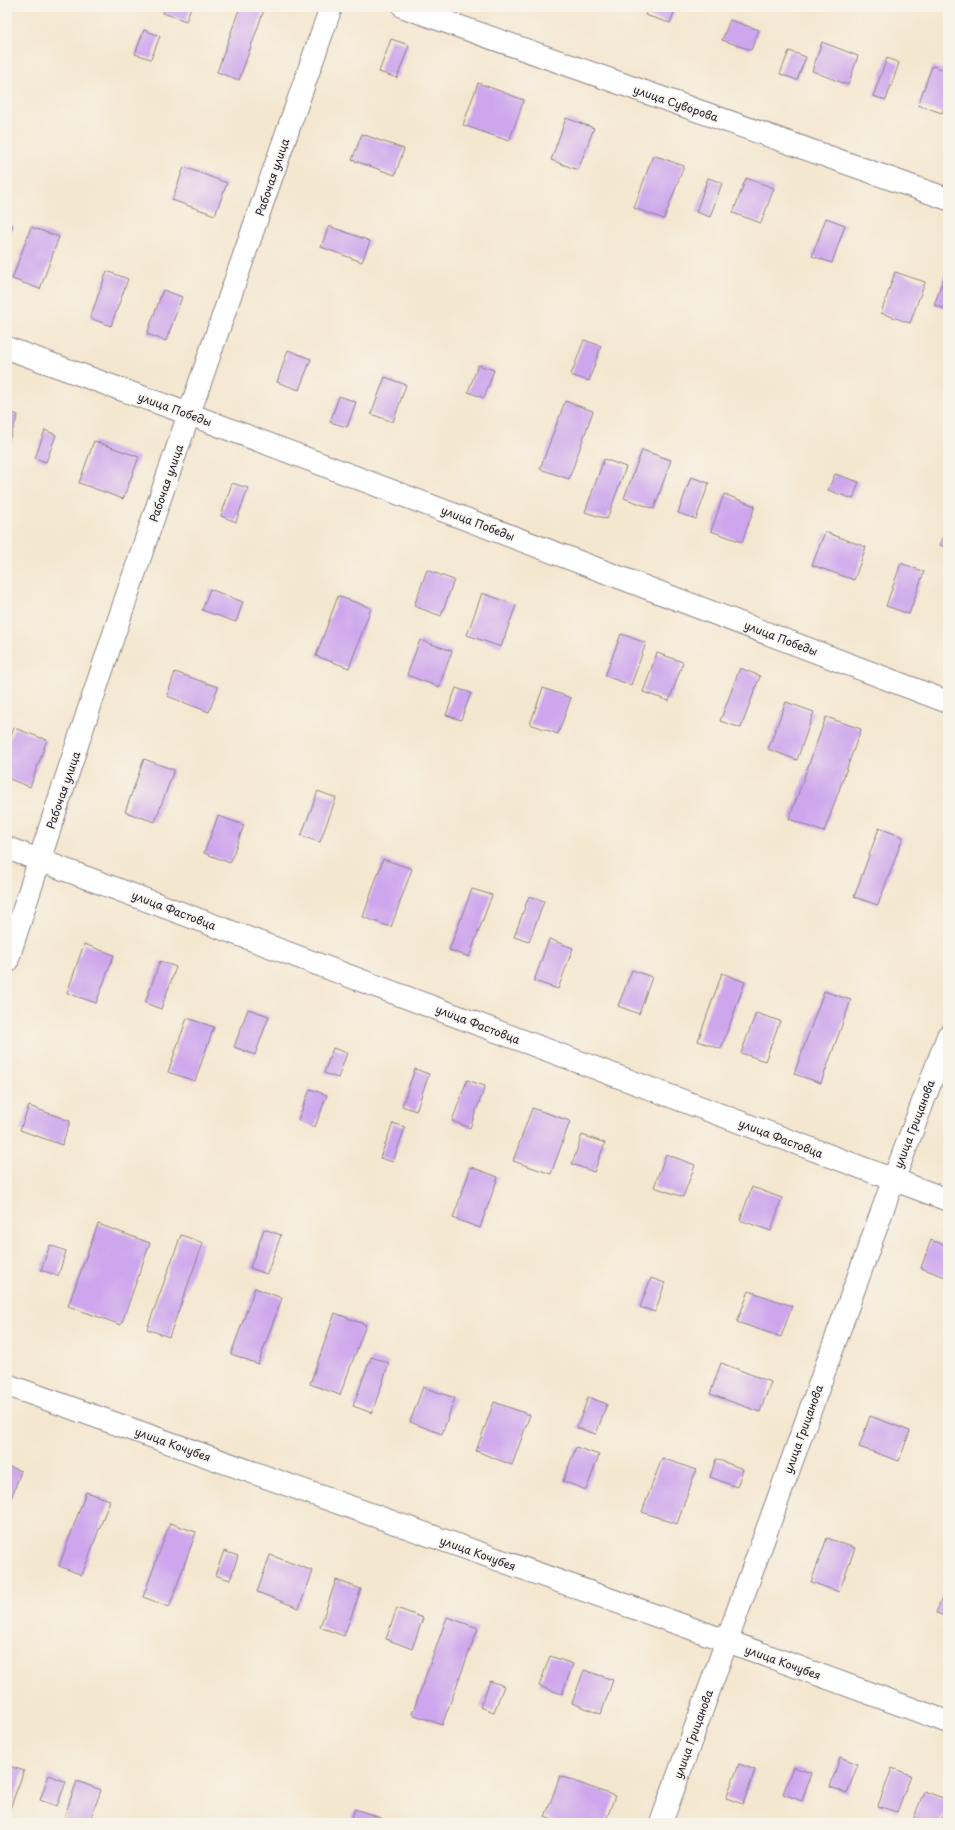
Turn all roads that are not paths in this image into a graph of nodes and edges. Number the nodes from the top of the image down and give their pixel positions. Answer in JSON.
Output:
{"nodes":[{"id":1,"x":331,"y":7,"type":"edge"},
{"id":2,"x":404,"y":7,"type":"edge"},
{"id":3,"x":948,"y":199,"type":"edge"},
{"id":4,"x":7,"y":348,"type":"edge"},
{"id":5,"x":189,"y":414,"type":"junction"},
{"id":6,"x":948,"y":702,"type":"edge"},
{"id":7,"x":7,"y":848,"type":"edge"},
{"id":8,"x":39,"y":859,"type":"junction"},
{"id":9,"x":7,"y":962,"type":"edge"},
{"id":10,"x":948,"y":1036,"type":"edge"},
{"id":11,"x":893,"y":1180,"type":"junction"},
{"id":12,"x":948,"y":1200,"type":"edge"},
{"id":13,"x":7,"y":1385,"type":"edge"},
{"id":14,"x":727,"y":1641,"type":"junction"},
{"id":15,"x":948,"y":1722,"type":"edge"},
{"id":16,"x":661,"y":1823,"type":"edge"}],
"edges":[{"from":1,"to":5,"type":"street","name":"Рабочая улица"},
{"from":2,"to":3,"type":"street","name":"улица Суворова"},
{"from":4,"to":5,"type":"street","name":"улица Победы"},
{"from":5,"to":6,"type":"street","name":"улица Победы"},
{"from":5,"to":8,"type":"street","name":"Рабочая улица"},
{"from":7,"to":8,"type":"street","name":"улица Фастовца"},
{"from":8,"to":9,"type":"street","name":"Рабочая улица"},
{"from":8,"to":11,"type":"street","name":"улица Фастовца"},
{"from":10,"to":11,"type":"street","name":"улица Грицанова"},
{"from":11,"to":12,"type":"street","name":"улица Фастовца"},
{"from":11,"to":14,"type":"street","name":"улица Грицанова"},
{"from":13,"to":14,"type":"street","name":"улица Кочубея"},
{"from":14,"to":15,"type":"street","name":"улица Кочубея"},
{"from":14,"to":16,"type":"street","name":"улица Грицанова"}]}
